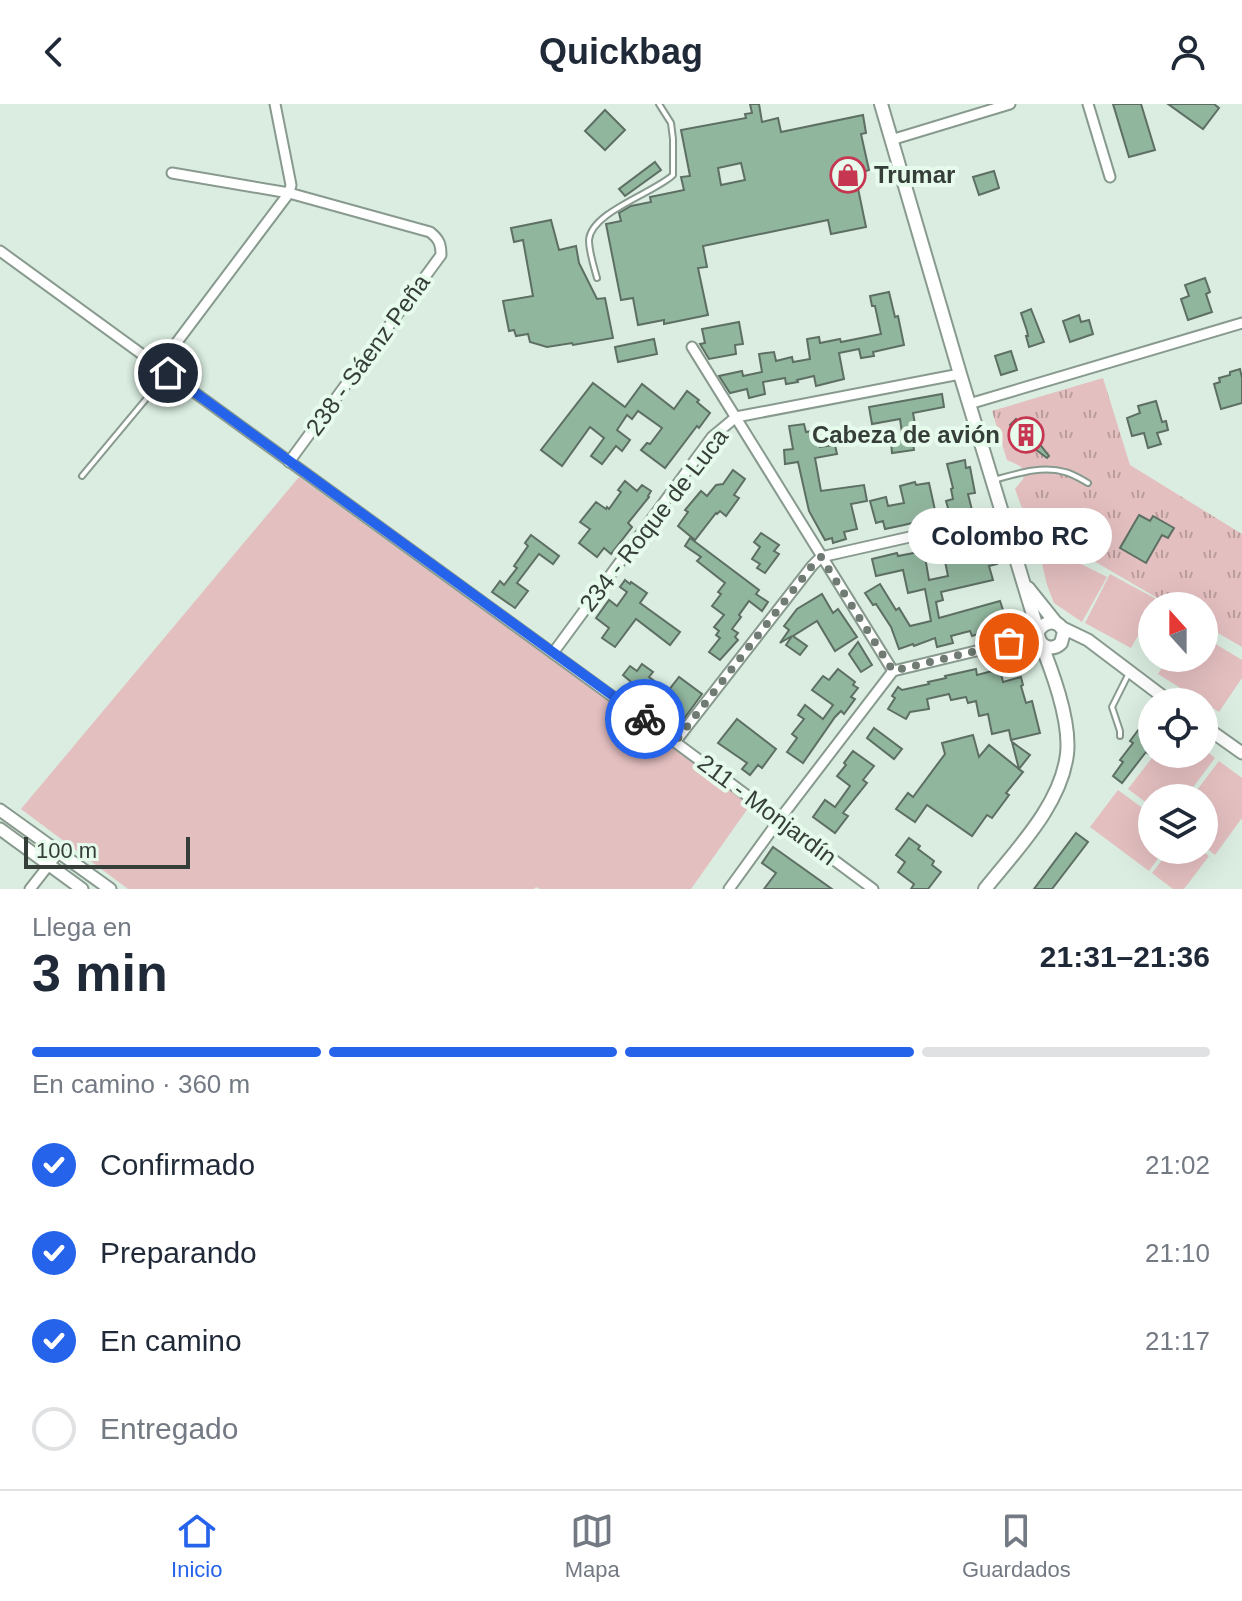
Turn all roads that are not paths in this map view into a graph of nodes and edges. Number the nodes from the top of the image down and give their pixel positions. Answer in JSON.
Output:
{"nodes":[{"id":1,"x":275,"y":104,"type":"edge"},
{"id":2,"x":659,"y":104,"type":"edge"},
{"id":3,"x":881,"y":104,"type":"edge"},
{"id":4,"x":1010,"y":104,"type":"edge"},
{"id":5,"x":1088,"y":104,"type":"edge"},
{"id":6,"x":891,"y":140,"type":"junction"},
{"id":7,"x":172,"y":173,"type":"dead end"},
{"id":8,"x":1110,"y":177,"type":"dead end"},
{"id":9,"x":289,"y":193,"type":"junction"},
{"id":10,"x":0,"y":251,"type":"edge"},
{"id":11,"x":597,"y":278,"type":"dead end"},
{"id":12,"x":1242,"y":323,"type":"edge"},
{"id":13,"x":692,"y":347,"type":"dead end"},
{"id":14,"x":159,"y":366,"type":"junction"},
{"id":15,"x":168,"y":373,"type":"junction"},
{"id":16,"x":960,"y":374,"type":"junction"},
{"id":17,"x":969,"y":404,"type":"junction"},
{"id":18,"x":736,"y":417,"type":"junction"},
{"id":19,"x":289,"y":462,"type":"junction"},
{"id":20,"x":82,"y":476,"type":"dead end"},
{"id":21,"x":992,"y":481,"type":"junction"},
{"id":22,"x":1088,"y":483,"type":"dead end"},
{"id":23,"x":1003,"y":516,"type":"junction"},
{"id":24,"x":821,"y":557,"type":"junction"},
{"id":25,"x":1022,"y":579,"type":"junction"},
{"id":26,"x":1060,"y":626,"type":"junction"},
{"id":27,"x":1039,"y":637,"type":"junction"},
{"id":28,"x":1088,"y":640,"type":"junction"},
{"id":29,"x":1060,"y":644,"type":"junction"},
{"id":30,"x":553,"y":653,"type":"junction"},
{"id":31,"x":893,"y":671,"type":"junction"},
{"id":32,"x":1051,"y":673,"type":"junction"},
{"id":33,"x":1129,"y":673,"type":"junction"},
{"id":34,"x":1150,"y":688,"type":"edge"},
{"id":35,"x":1120,"y":736,"type":"dead end"},
{"id":36,"x":1218,"y":736,"type":"edge"},
{"id":37,"x":675,"y":742,"type":"junction"},
{"id":38,"x":1242,"y":753,"type":"edge"},
{"id":39,"x":0,"y":810,"type":"edge"},
{"id":40,"x":779,"y":820,"type":"junction"},
{"id":41,"x":0,"y":829,"type":"edge"},
{"id":42,"x":59,"y":852,"type":"junction"},
{"id":43,"x":48,"y":864,"type":"junction"},
{"id":44,"x":30,"y":889,"type":"edge"},
{"id":45,"x":82,"y":889,"type":"edge"},
{"id":46,"x":110,"y":889,"type":"edge"},
{"id":47,"x":729,"y":889,"type":"edge"},
{"id":48,"x":873,"y":889,"type":"edge"},
{"id":49,"x":985,"y":889,"type":"edge"}],
"edges":[{"from":1,"to":9,"type":"street"},
{"from":2,"to":11,"type":"lane"},
{"from":3,"to":6,"type":"main road"},
{"from":4,"to":6,"type":"street"},
{"from":5,"to":8,"type":"street"},
{"from":6,"to":16,"type":"main road"},
{"from":7,"to":9,"type":"street"},
{"from":9,"to":14,"type":"street"},
{"from":9,"to":19,"type":"street","name":"238 - Sáenz Peña"},
{"from":10,"to":14,"type":"street","name":"211 - Monjardín"},
{"from":12,"to":17,"type":"street"},
{"from":13,"to":18,"type":"street"},
{"from":14,"to":15,"type":"street","name":"211 - Monjardín"},
{"from":15,"to":19,"type":"street","name":"211 - Monjardín"},
{"from":15,"to":20,"type":"lane"},
{"from":16,"to":17,"type":"main road"},
{"from":16,"to":18,"type":"street","name":"234 - Roque de Luca"},
{"from":17,"to":21,"type":"main road"},
{"from":18,"to":24,"type":"street"},
{"from":18,"to":30,"type":"street","name":"234 - Roque de Luca"},
{"from":19,"to":30,"type":"street","name":"211 - Monjardín"},
{"from":21,"to":22,"type":"lane"},
{"from":21,"to":23,"type":"main road"},
{"from":23,"to":24,"type":"street"},
{"from":23,"to":25,"type":"main road"},
{"from":24,"to":31,"type":"street"},
{"from":24,"to":37,"type":"street"},
{"from":25,"to":26,"type":"main road"},
{"from":25,"to":27,"type":"main road"},
{"from":26,"to":27,"type":"main road"},
{"from":26,"to":28,"type":"street"},
{"from":26,"to":29,"type":"main road"},
{"from":27,"to":29,"type":"main road"},
{"from":27,"to":31,"type":"street"},
{"from":27,"to":32,"type":"main road"},
{"from":28,"to":29,"type":"street"},
{"from":28,"to":33,"type":"street"},
{"from":29,"to":32,"type":"main road"},
{"from":30,"to":37,"type":"street","name":"211 - Monjardín"},
{"from":31,"to":40,"type":"street"},
{"from":32,"to":49,"type":"main road"},
{"from":33,"to":34,"type":"street"},
{"from":33,"to":35,"type":"lane"},
{"from":36,"to":38,"type":"street"},
{"from":37,"to":40,"type":"street","name":"211 - Monjardín"},
{"from":39,"to":42,"type":"street"},
{"from":40,"to":47,"type":"street"},
{"from":40,"to":48,"type":"street","name":"211 - Monjardín"},
{"from":41,"to":43,"type":"street"},
{"from":42,"to":43,"type":"street"},
{"from":42,"to":46,"type":"street"},
{"from":43,"to":44,"type":"street"},
{"from":43,"to":45,"type":"street"}]}
